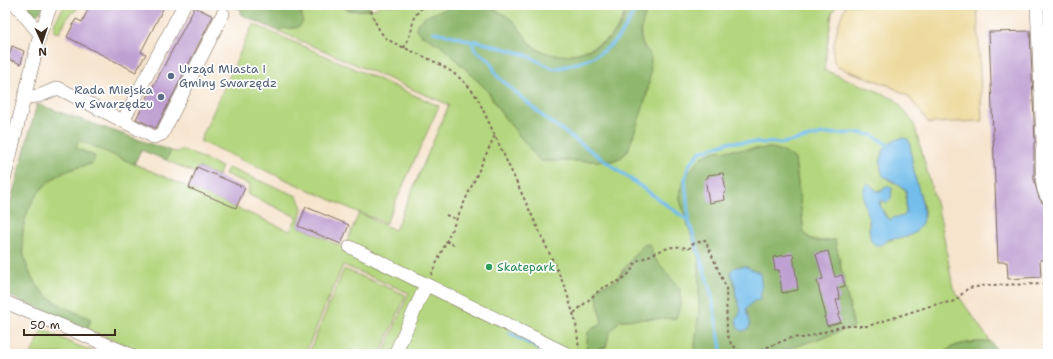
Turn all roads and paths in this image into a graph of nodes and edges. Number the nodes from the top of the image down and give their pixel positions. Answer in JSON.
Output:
{"nodes":[{"id":1,"x":16,"y":5,"type":"edge"},
{"id":2,"x":51,"y":5,"type":"edge"},
{"id":3,"x":184,"y":5,"type":"edge"},
{"id":4,"x":369,"y":5,"type":"edge"},
{"id":5,"x":424,"y":5,"type":"edge"},
{"id":6,"x":1037,"y":5,"type":"edge"},
{"id":7,"x":223,"y":14,"type":"dead end"},
{"id":8,"x":40,"y":34,"type":"junction"},
{"id":9,"x":404,"y":48,"type":"junction"},
{"id":10,"x":24,"y":97,"type":"junction"},
{"id":11,"x":123,"y":121,"type":"junction"},
{"id":12,"x":495,"y":134,"type":"junction"},
{"id":13,"x":1045,"y":158,"type":"edge"},
{"id":14,"x":5,"y":176,"type":"edge"},
{"id":15,"x":1048,"y":198,"type":"edge"},
{"id":16,"x":446,"y":215,"type":"dead end"},
{"id":17,"x":456,"y":219,"type":"junction"},
{"id":18,"x":446,"y":241,"type":"junction"},
{"id":19,"x":456,"y":246,"type":"dead end"},
{"id":20,"x":350,"y":247,"type":"dead end"},
{"id":21,"x":1048,"y":284,"type":"edge"},
{"id":22,"x":426,"y":285,"type":"junction"},
{"id":23,"x":5,"y":302,"type":"edge"},
{"id":24,"x":574,"y":313,"type":"junction"},
{"id":25,"x":741,"y":352,"type":"dead end"},
{"id":26,"x":129,"y":354,"type":"edge"},
{"id":27,"x":395,"y":354,"type":"edge"},
{"id":28,"x":567,"y":354,"type":"edge"},
{"id":29,"x":579,"y":354,"type":"edge"},
{"id":30,"x":750,"y":354,"type":"edge"}],
"edges":[{"from":1,"to":8,"type":"street"},
{"from":2,"to":8,"type":"street"},
{"from":3,"to":11,"type":"street"},
{"from":4,"to":9,"type":"path"},
{"from":5,"to":9,"type":"path"},
{"from":6,"to":13,"type":"street"},
{"from":7,"to":11,"type":"street"},
{"from":8,"to":10,"type":"street"},
{"from":9,"to":12,"type":"path"},
{"from":10,"to":11,"type":"street"},
{"from":10,"to":14,"type":"street"},
{"from":12,"to":17,"type":"path"},
{"from":12,"to":24,"type":"path"},
{"from":13,"to":15,"type":"street"},
{"from":16,"to":17,"type":"path"},
{"from":17,"to":18,"type":"path"},
{"from":18,"to":19,"type":"path"},
{"from":18,"to":22,"type":"path"},
{"from":20,"to":22,"type":"street"},
{"from":21,"to":30,"type":"path"},
{"from":22,"to":27,"type":"street"},
{"from":22,"to":28,"type":"street"},
{"from":23,"to":26,"type":"street"},
{"from":24,"to":25,"type":"path"},
{"from":24,"to":29,"type":"path"}]}
